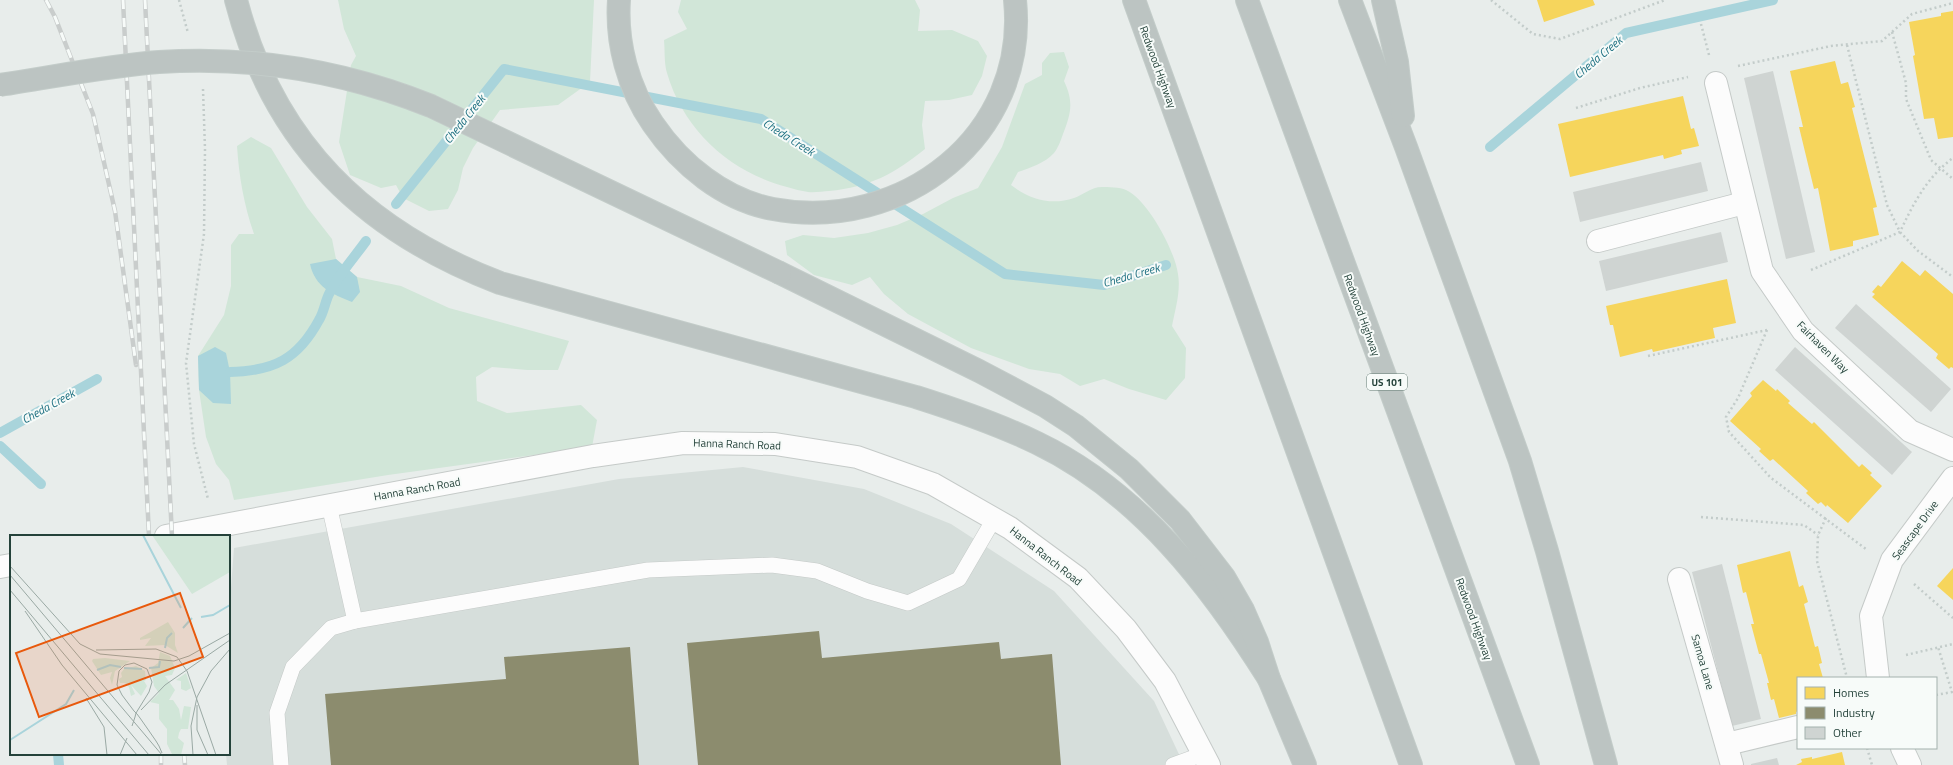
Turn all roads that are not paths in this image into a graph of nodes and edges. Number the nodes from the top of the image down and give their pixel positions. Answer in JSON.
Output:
{"nodes":[{"id":1,"x":236,"y":0,"type":"edge"},
{"id":2,"x":619,"y":0,"type":"edge"},
{"id":3,"x":1015,"y":0,"type":"edge"},
{"id":4,"x":1134,"y":0,"type":"edge"},
{"id":5,"x":1247,"y":0,"type":"edge"},
{"id":6,"x":1350,"y":0,"type":"edge"},
{"id":7,"x":1383,"y":0,"type":"edge"},
{"id":8,"x":1716,"y":83,"type":"dead end"},
{"id":9,"x":0,"y":85,"type":"edge"},
{"id":10,"x":1406,"y":147,"type":"junction"},
{"id":11,"x":1744,"y":203,"type":"junction"},
{"id":12,"x":1598,"y":241,"type":"dead end"},
{"id":13,"x":1953,"y":450,"type":"edge"},
{"id":14,"x":1953,"y":478,"type":"edge"},
{"id":15,"x":329,"y":505,"type":"junction"},
{"id":16,"x":994,"y":519,"type":"junction"},
{"id":17,"x":171,"y":535,"type":"edge"},
{"id":18,"x":10,"y":565,"type":"edge"},
{"id":19,"x":0,"y":567,"type":"edge"},
{"id":20,"x":1679,"y":579,"type":"dead end"},
{"id":21,"x":355,"y":621,"type":"junction"},
{"id":22,"x":1878,"y":677,"type":"edge"},
{"id":23,"x":1269,"y":679,"type":"junction"},
{"id":24,"x":1797,"y":727,"type":"edge"},
{"id":25,"x":1902,"y":749,"type":"edge"},
{"id":26,"x":1730,"y":755,"type":"edge"},
{"id":27,"x":1206,"y":760,"type":"edge"},
{"id":28,"x":281,"y":765,"type":"edge"},
{"id":29,"x":1173,"y":765,"type":"edge"},
{"id":30,"x":1305,"y":765,"type":"edge"},
{"id":31,"x":1411,"y":765,"type":"edge"},
{"id":32,"x":1528,"y":765,"type":"edge"},
{"id":33,"x":1606,"y":765,"type":"edge"},
{"id":34,"x":1910,"y":765,"type":"edge"}],
"edges":[{"from":1,"to":23,"type":"highway"},
{"from":2,"to":3,"type":"highway"},
{"from":4,"to":31,"type":"highway","name":"Redwood Highway"},
{"from":5,"to":32,"type":"highway","name":"Redwood Highway","number":"US 101"},
{"from":6,"to":10,"type":"highway"},
{"from":7,"to":10,"type":"highway"},
{"from":8,"to":11,"type":"street","name":"Fairhaven Way"},
{"from":9,"to":23,"type":"highway","bridge":true},
{"from":10,"to":33,"type":"highway"},
{"from":11,"to":12,"type":"street"},
{"from":11,"to":13,"type":"street","name":"Fairhaven Way"},
{"from":14,"to":22,"type":"street","name":"Seascape Drive"},
{"from":15,"to":16,"type":"street","name":"Hanna Ranch Road"},
{"from":15,"to":17,"type":"street","name":"Hanna Ranch Road"},
{"from":15,"to":21,"type":"lane"},
{"from":16,"to":21,"type":"lane"},
{"from":16,"to":27,"type":"street","name":"Hanna Ranch Road"},
{"from":18,"to":19,"type":"street"},
{"from":20,"to":26,"type":"street","name":"Samoa Lane"},
{"from":21,"to":28,"type":"lane"},
{"from":23,"to":30,"type":"highway"},
{"from":24,"to":26,"type":"street","name":"Samoa Lane"},
{"from":25,"to":34,"type":"street"},
{"from":27,"to":29,"type":"lane"}]}
